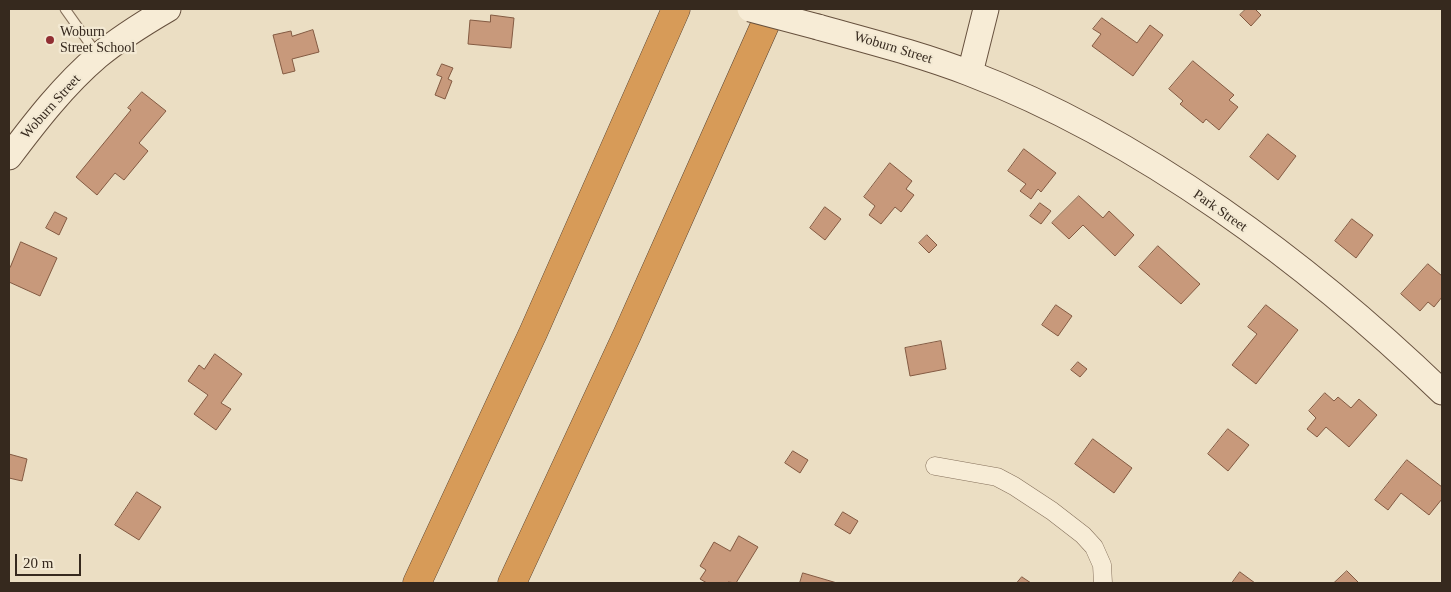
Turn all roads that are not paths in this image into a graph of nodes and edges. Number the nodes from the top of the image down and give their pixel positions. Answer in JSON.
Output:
{"nodes":[{"id":1,"x":66,"y":9,"type":"edge"},
{"id":2,"x":168,"y":9,"type":"edge"},
{"id":3,"x":676,"y":9,"type":"edge"},
{"id":4,"x":750,"y":9,"type":"edge"},
{"id":5,"x":772,"y":9,"type":"edge"},
{"id":6,"x":986,"y":9,"type":"edge"},
{"id":7,"x":98,"y":56,"type":"junction"},
{"id":8,"x":970,"y":73,"type":"junction"},
{"id":9,"x":9,"y":157,"type":"edge"},
{"id":10,"x":1442,"y":392,"type":"edge"},
{"id":11,"x":935,"y":466,"type":"dead end"},
{"id":12,"x":418,"y":583,"type":"edge"},
{"id":13,"x":512,"y":583,"type":"edge"},
{"id":14,"x":1103,"y":583,"type":"edge"}],
"edges":[{"from":1,"to":7,"type":"lane"},
{"from":2,"to":7,"type":"street","name":"Woburn Street"},
{"from":3,"to":12,"type":"highway"},
{"from":4,"to":8,"type":"street","name":"Woburn Street","bridge":true},
{"from":5,"to":13,"type":"highway"},
{"from":6,"to":8,"type":"street"},
{"from":7,"to":9,"type":"street","name":"Woburn Street"},
{"from":8,"to":10,"type":"street","name":"Park Street"},
{"from":11,"to":14,"type":"street"}]}
